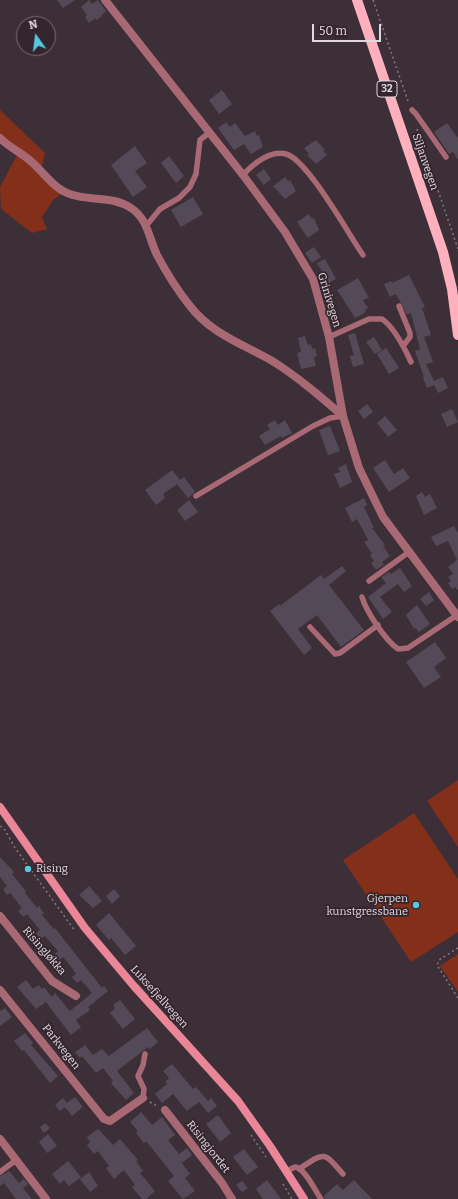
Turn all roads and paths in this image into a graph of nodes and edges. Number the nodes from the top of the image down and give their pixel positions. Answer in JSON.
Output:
{"nodes":[{"id":1,"x":105,"y":0,"type":"edge"},
{"id":2,"x":357,"y":0,"type":"edge"},
{"id":3,"x":373,"y":0,"type":"edge"},
{"id":4,"x":412,"y":110,"type":"junction"},
{"id":5,"x":210,"y":132,"type":"junction"},
{"id":6,"x":0,"y":138,"type":"edge"},
{"id":7,"x":446,"y":157,"type":"dead end"},
{"id":8,"x":243,"y":175,"type":"junction"},
{"id":9,"x":146,"y":226,"type":"junction"},
{"id":10,"x":458,"y":249,"type":"edge"},
{"id":11,"x":363,"y":255,"type":"dead end"},
{"id":12,"x":399,"y":306,"type":"dead end"},
{"id":13,"x":458,"y":335,"type":"edge"},
{"id":14,"x":329,"y":337,"type":"junction"},
{"id":15,"x":404,"y":346,"type":"junction"},
{"id":16,"x":411,"y":362,"type":"dead end"},
{"id":17,"x":343,"y":416,"type":"junction"},
{"id":18,"x":196,"y":496,"type":"dead end"},
{"id":19,"x":409,"y":552,"type":"junction"},
{"id":20,"x":369,"y":581,"type":"dead end"},
{"id":21,"x":362,"y":597,"type":"dead end"},
{"id":22,"x":457,"y":616,"type":"edge"},
{"id":23,"x":378,"y":625,"type":"junction"},
{"id":24,"x":310,"y":627,"type":"dead end"},
{"id":25,"x":0,"y":809,"type":"edge"},
{"id":26,"x":0,"y":916,"type":"edge"},
{"id":27,"x":458,"y":948,"type":"edge"},
{"id":28,"x":0,"y":990,"type":"edge"},
{"id":29,"x":76,"y":996,"type":"dead end"},
{"id":30,"x":458,"y":998,"type":"edge"},
{"id":31,"x":145,"y":1054,"type":"dead end"},
{"id":32,"x":143,"y":1098,"type":"junction"},
{"id":33,"x":165,"y":1110,"type":"joint"},
{"id":34,"x":0,"y":1139,"type":"edge"},
{"id":35,"x":16,"y":1160,"type":"junction"},
{"id":36,"x":299,"y":1169,"type":"junction"},
{"id":37,"x":286,"y":1171,"type":"junction"},
{"id":38,"x":0,"y":1172,"type":"edge"},
{"id":39,"x":343,"y":1174,"type":"dead end"},
{"id":40,"x":46,"y":1199,"type":"edge"},
{"id":41,"x":232,"y":1199,"type":"edge"},
{"id":42,"x":304,"y":1199,"type":"edge"},
{"id":43,"x":321,"y":1199,"type":"edge"}],
"edges":[{"from":1,"to":5,"type":"street","name":"Grinivegen"},
{"from":2,"to":13,"type":"main road","name":"Siljanvegen","number":"32"},
{"from":3,"to":4,"type":"path"},
{"from":4,"to":7,"type":"lane"},
{"from":4,"to":10,"type":"path"},
{"from":5,"to":8,"type":"street","name":"Grinivegen"},
{"from":5,"to":9,"type":"lane"},
{"from":6,"to":9,"type":"street"},
{"from":8,"to":11,"type":"lane"},
{"from":8,"to":14,"type":"street","name":"Grinivegen"},
{"from":9,"to":17,"type":"street"},
{"from":12,"to":15,"type":"lane"},
{"from":14,"to":15,"type":"lane"},
{"from":14,"to":17,"type":"street","name":"Grinivegen"},
{"from":15,"to":16,"type":"lane"},
{"from":17,"to":18,"type":"lane"},
{"from":17,"to":19,"type":"street","name":"Grinivegen"},
{"from":19,"to":20,"type":"lane"},
{"from":19,"to":22,"type":"street","name":"Grinivegen"},
{"from":21,"to":23,"type":"lane"},
{"from":22,"to":23,"type":"lane"},
{"from":23,"to":24,"type":"lane"},
{"from":25,"to":37,"type":"main road","name":"Luksefjellvegen"},
{"from":26,"to":29,"type":"street","name":"Risingløkka"},
{"from":27,"to":30,"type":"path"},
{"from":28,"to":32,"type":"street","name":"Parkvegen"},
{"from":31,"to":32,"type":"lane"},
{"from":32,"to":33,"type":"path"},
{"from":33,"to":41,"type":"street","name":"Risingjordet"},
{"from":34,"to":35,"type":"street"},
{"from":35,"to":38,"type":"lane"},
{"from":35,"to":40,"type":"street"},
{"from":36,"to":37,"type":"lane"},
{"from":36,"to":39,"type":"lane"},
{"from":36,"to":43,"type":"lane"},
{"from":37,"to":42,"type":"main road","name":"Luksefjellvegen"}]}
